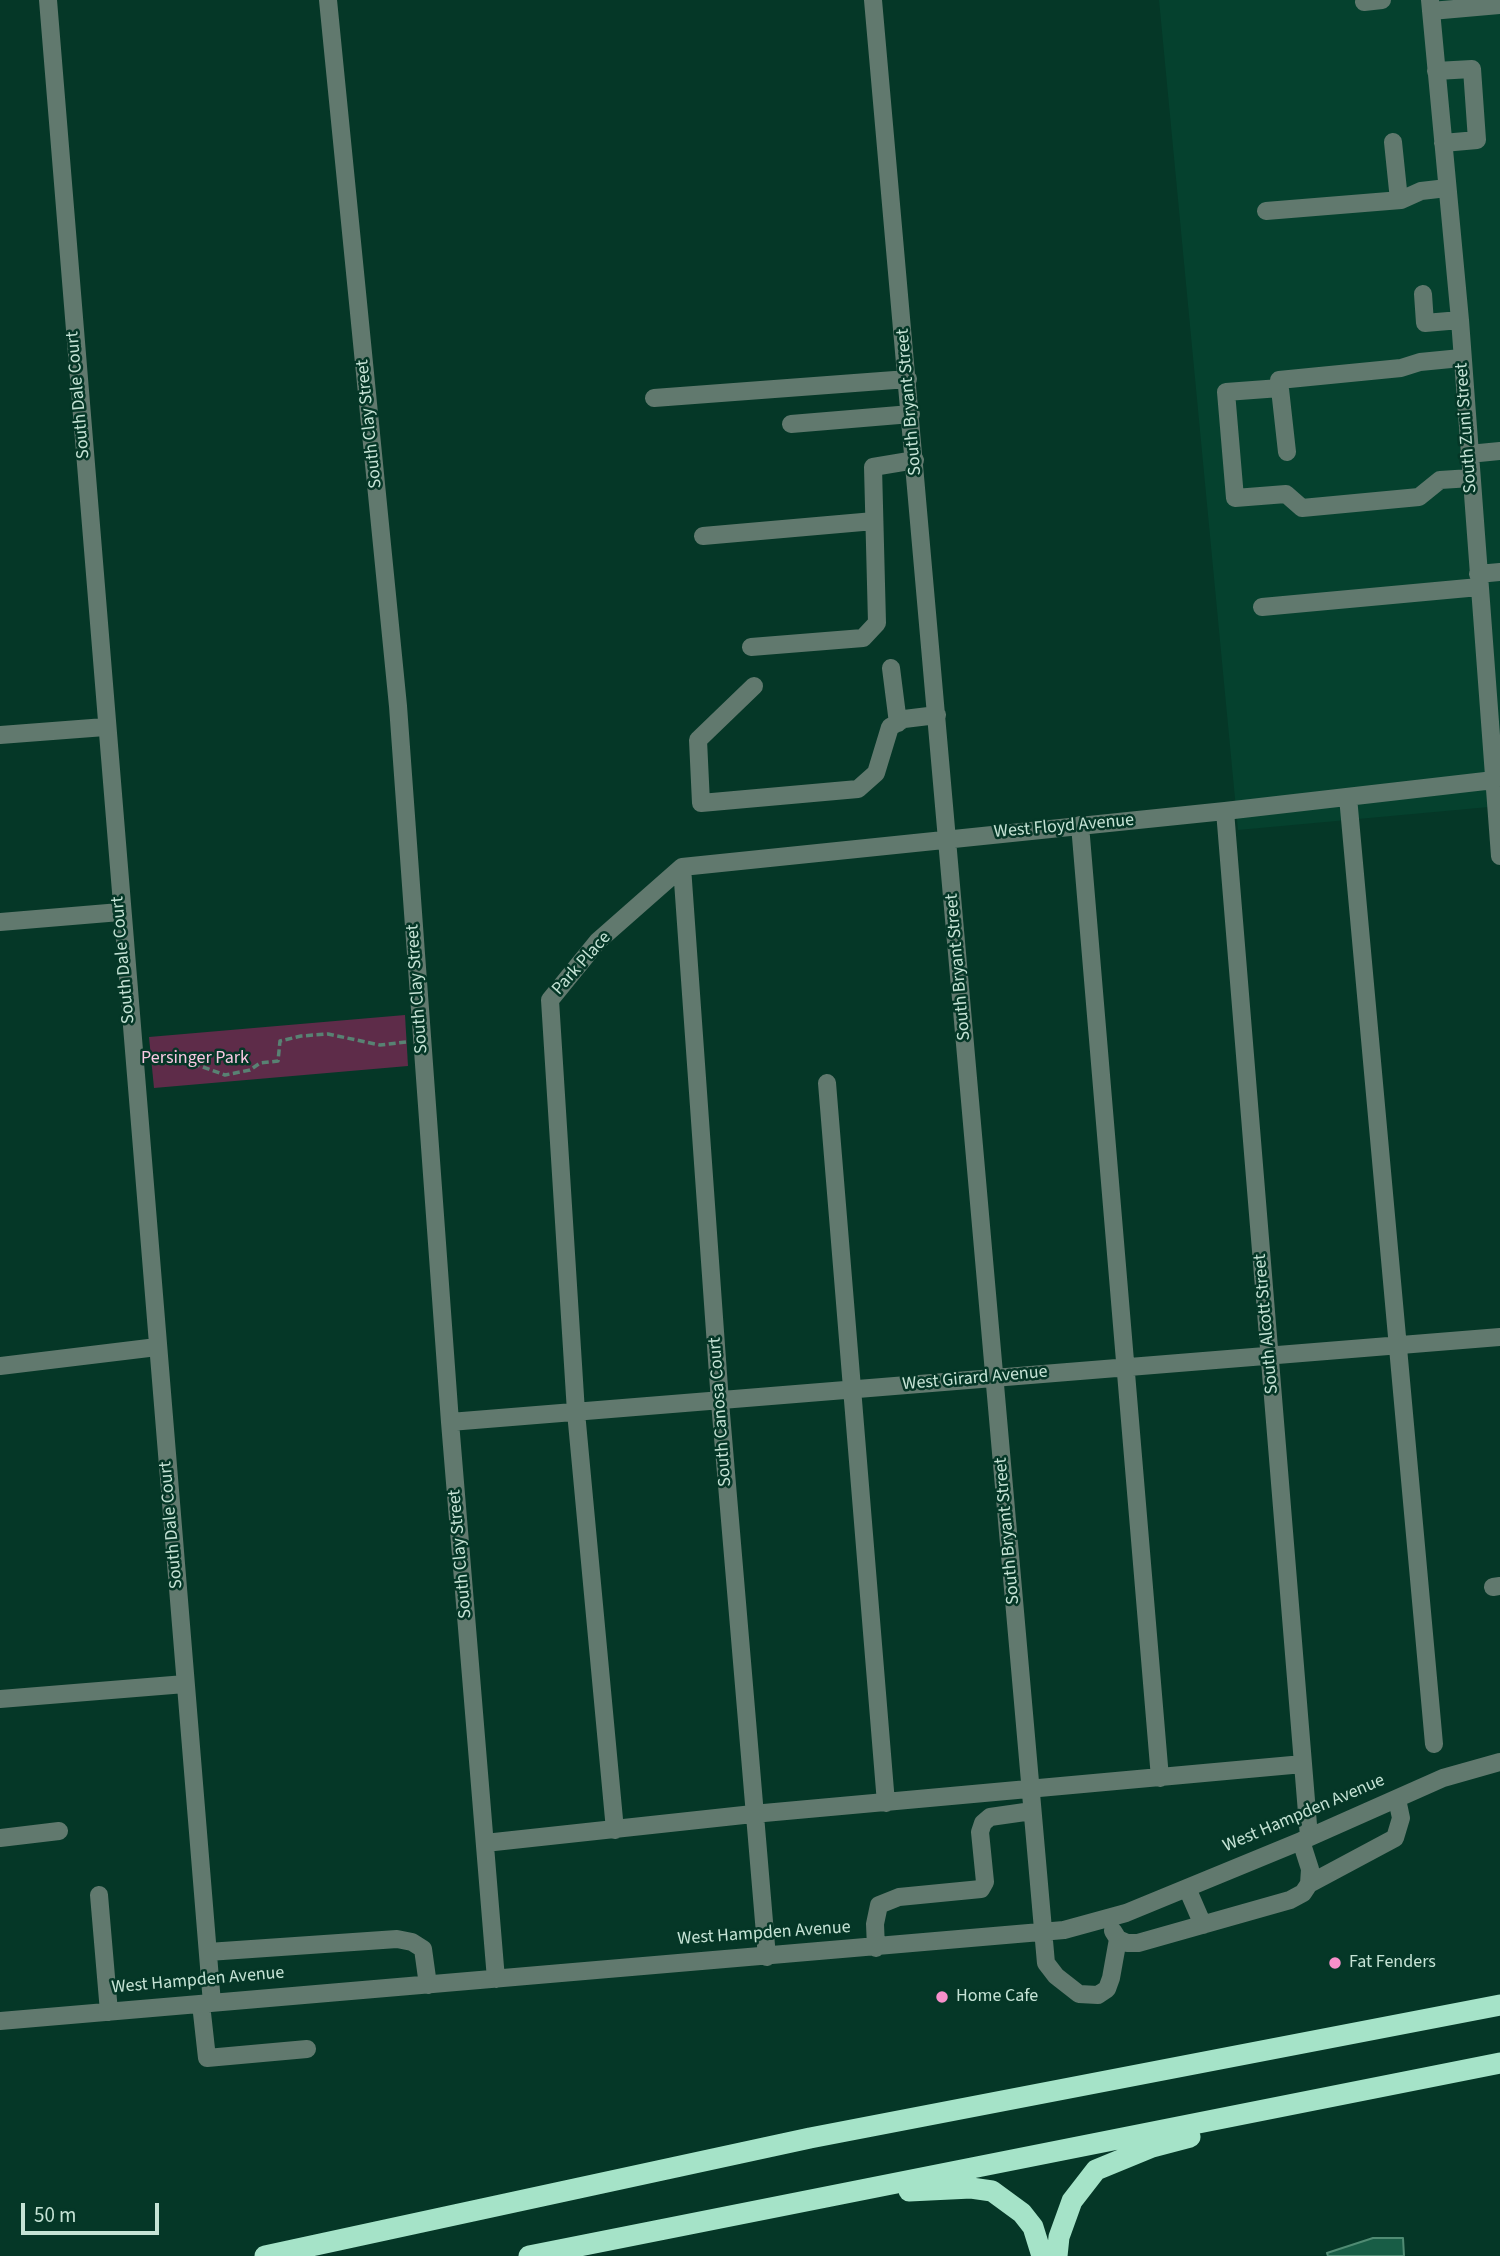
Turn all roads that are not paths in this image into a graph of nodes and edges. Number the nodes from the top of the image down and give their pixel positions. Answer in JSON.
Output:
{"nodes":[{"id":1,"x":48,"y":0,"type":"edge"},
{"id":2,"x":328,"y":0,"type":"edge"},
{"id":3,"x":873,"y":0,"type":"edge"},
{"id":4,"x":1382,"y":0,"type":"edge"},
{"id":5,"x":1363,"y":2,"type":"edge"},
{"id":6,"x":1500,"y":5,"type":"edge"},
{"id":7,"x":1430,"y":6,"type":"edge"},
{"id":8,"x":1436,"y":71,"type":"junction"},
{"id":9,"x":1393,"y":142,"type":"dead end"},
{"id":10,"x":1443,"y":143,"type":"junction"},
{"id":11,"x":1447,"y":188,"type":"junction"},
{"id":12,"x":1398,"y":200,"type":"junction"},
{"id":13,"x":1266,"y":211,"type":"dead end"},
{"id":14,"x":1423,"y":294,"type":"dead end"},
{"id":15,"x":1460,"y":320,"type":"junction"},
{"id":16,"x":1461,"y":358,"type":"junction"},
{"id":17,"x":908,"y":379,"type":"junction"},
{"id":18,"x":1280,"y":388,"type":"junction"},
{"id":19,"x":654,"y":398,"type":"dead end"},
{"id":20,"x":911,"y":414,"type":"junction"},
{"id":21,"x":791,"y":424,"type":"dead end"},
{"id":22,"x":1500,"y":451,"type":"edge"},
{"id":23,"x":1286,"y":452,"type":"dead end"},
{"id":24,"x":1469,"y":454,"type":"junction"},
{"id":25,"x":915,"y":460,"type":"junction"},
{"id":26,"x":1471,"y":478,"type":"junction"},
{"id":27,"x":874,"y":521,"type":"junction"},
{"id":28,"x":703,"y":536,"type":"dead end"},
{"id":29,"x":1500,"y":572,"type":"edge"},
{"id":30,"x":1479,"y":581,"type":"junction"},
{"id":31,"x":1262,"y":607,"type":"dead end"},
{"id":32,"x":751,"y":647,"type":"dead end"},
{"id":33,"x":1492,"y":653,"type":"edge"},
{"id":34,"x":891,"y":668,"type":"dead end"},
{"id":35,"x":754,"y":686,"type":"dead end"},
{"id":36,"x":937,"y":715,"type":"junction"},
{"id":37,"x":898,"y":723,"type":"junction"},
{"id":38,"x":105,"y":727,"type":"junction"},
{"id":39,"x":0,"y":735,"type":"edge"},
{"id":40,"x":1495,"y":770,"type":"edge"},
{"id":41,"x":1348,"y":797,"type":"junction"},
{"id":42,"x":1226,"y":811,"type":"junction"},
{"id":43,"x":1080,"y":825,"type":"junction"},
{"id":44,"x":947,"y":838,"type":"junction"},
{"id":45,"x":1500,"y":856,"type":"edge"},
{"id":46,"x":682,"y":867,"type":"junction"},
{"id":47,"x":120,"y":912,"type":"junction"},
{"id":48,"x":0,"y":922,"type":"edge"},
{"id":49,"x":827,"y":1083,"type":"dead end"},
{"id":50,"x":1500,"y":1337,"type":"edge"},
{"id":51,"x":1399,"y":1345,"type":"junction"},
{"id":52,"x":157,"y":1347,"type":"junction"},
{"id":53,"x":1269,"y":1356,"type":"junction"},
{"id":54,"x":0,"y":1366,"type":"edge"},
{"id":55,"x":1126,"y":1367,"type":"junction"},
{"id":56,"x":994,"y":1376,"type":"junction"},
{"id":57,"x":853,"y":1390,"type":"junction"},
{"id":58,"x":720,"y":1402,"type":"junction"},
{"id":59,"x":576,"y":1412,"type":"junction"},
{"id":60,"x":450,"y":1422,"type":"junction"},
{"id":61,"x":185,"y":1684,"type":"junction"},
{"id":62,"x":0,"y":1699,"type":"edge"},
{"id":63,"x":1434,"y":1744,"type":"dead end"},
{"id":64,"x":1500,"y":1762,"type":"edge"},
{"id":65,"x":1303,"y":1764,"type":"junction"},
{"id":66,"x":1160,"y":1778,"type":"junction"},
{"id":67,"x":1030,"y":1790,"type":"junction"},
{"id":68,"x":995,"y":1793,"type":"junction"},
{"id":69,"x":1397,"y":1800,"type":"junction"},
{"id":70,"x":886,"y":1804,"type":"junction"},
{"id":71,"x":1032,"y":1811,"type":"junction"},
{"id":72,"x":754,"y":1814,"type":"junction"},
{"id":73,"x":998,"y":1815,"type":"junction"},
{"id":74,"x":615,"y":1830,"type":"junction"},
{"id":75,"x":59,"y":1831,"type":"dead end"},
{"id":76,"x":0,"y":1838,"type":"edge"},
{"id":77,"x":1305,"y":1839,"type":"junction"},
{"id":78,"x":485,"y":1843,"type":"junction"},
{"id":79,"x":1309,"y":1884,"type":"junction"},
{"id":80,"x":1186,"y":1888,"type":"junction"},
{"id":81,"x":99,"y":1895,"type":"dead end"},
{"id":82,"x":1107,"y":1919,"type":"junction"},
{"id":83,"x":1203,"y":1925,"type":"junction"},
{"id":84,"x":1042,"y":1933,"type":"junction"},
{"id":85,"x":1118,"y":1939,"type":"junction"},
{"id":86,"x":876,"y":1948,"type":"junction"},
{"id":87,"x":208,"y":1952,"type":"junction"},
{"id":88,"x":767,"y":1957,"type":"junction"},
{"id":89,"x":496,"y":1979,"type":"junction"},
{"id":90,"x":428,"y":1984,"type":"junction"},
{"id":91,"x":206,"y":2004,"type":"junction"},
{"id":92,"x":1500,"y":2005,"type":"edge"},
{"id":93,"x":109,"y":2012,"type":"junction"},
{"id":94,"x":0,"y":2021,"type":"edge"},
{"id":95,"x":307,"y":2049,"type":"dead end"},
{"id":96,"x":1500,"y":2063,"type":"edge"},
{"id":97,"x":1356,"y":2092,"type":"junction"},
{"id":98,"x":813,"y":2199,"type":"junction"},
{"id":99,"x":265,"y":2256,"type":"edge"},
{"id":100,"x":529,"y":2256,"type":"edge"},
{"id":101,"x":1042,"y":2256,"type":"edge"},
{"id":102,"x":1057,"y":2256,"type":"edge"}],
"edges":[{"from":1,"to":38,"type":"street","name":"South Dale Court"},
{"from":2,"to":60,"type":"street","name":"South Clay Street"},
{"from":3,"to":17,"type":"street","name":"South Bryant Street"},
{"from":4,"to":5,"type":"street"},
{"from":6,"to":7,"type":"street"},
{"from":7,"to":8,"type":"street","name":"South Zuni Street"},
{"from":8,"to":10,"type":"street","name":"South Zuni Street"},
{"from":8,"to":10,"type":"street"},
{"from":9,"to":12,"type":"street"},
{"from":10,"to":11,"type":"street","name":"South Zuni Street"},
{"from":11,"to":12,"type":"street"},
{"from":11,"to":15,"type":"street","name":"South Zuni Street"},
{"from":12,"to":13,"type":"street"},
{"from":14,"to":15,"type":"street"},
{"from":15,"to":16,"type":"street","name":"South Zuni Street"},
{"from":16,"to":18,"type":"street"},
{"from":16,"to":24,"type":"street","name":"South Zuni Street"},
{"from":17,"to":19,"type":"street"},
{"from":17,"to":20,"type":"street","name":"South Bryant Street"},
{"from":18,"to":23,"type":"street"},
{"from":18,"to":26,"type":"street"},
{"from":20,"to":21,"type":"street"},
{"from":20,"to":25,"type":"street","name":"South Bryant Street"},
{"from":22,"to":24,"type":"street"},
{"from":24,"to":26,"type":"street","name":"South Zuni Street"},
{"from":25,"to":27,"type":"street"},
{"from":25,"to":36,"type":"street","name":"South Bryant Street"},
{"from":26,"to":30,"type":"street","name":"South Zuni Street"},
{"from":27,"to":28,"type":"street"},
{"from":27,"to":32,"type":"street"},
{"from":29,"to":30,"type":"street"},
{"from":30,"to":31,"type":"street"},
{"from":30,"to":33,"type":"street","name":"South Zuni Street"},
{"from":33,"to":40,"type":"street","name":"South Zuni Street"},
{"from":34,"to":37,"type":"street"},
{"from":35,"to":37,"type":"street"},
{"from":36,"to":37,"type":"street"},
{"from":36,"to":44,"type":"street","name":"South Bryant Street"},
{"from":38,"to":39,"type":"street"},
{"from":38,"to":47,"type":"street","name":"South Dale Court"},
{"from":40,"to":41,"type":"street","name":"West Floyd Avenue"},
{"from":40,"to":45,"type":"street","name":"South Zuni Street"},
{"from":41,"to":42,"type":"street","name":"West Floyd Avenue"},
{"from":41,"to":51,"type":"street"},
{"from":42,"to":43,"type":"street","name":"West Floyd Avenue"},
{"from":42,"to":53,"type":"street","name":"South Alcott Street"},
{"from":43,"to":44,"type":"street","name":"West Floyd Avenue"},
{"from":43,"to":55,"type":"street"},
{"from":44,"to":46,"type":"street","name":"West Floyd Avenue"},
{"from":44,"to":56,"type":"street","name":"South Bryant Street"},
{"from":46,"to":58,"type":"street","name":"South Canosa Court"},
{"from":46,"to":59,"type":"street","name":"Park Place"},
{"from":47,"to":48,"type":"street"},
{"from":47,"to":52,"type":"street","name":"South Dale Court"},
{"from":49,"to":57,"type":"street"},
{"from":50,"to":51,"type":"street","name":"West Girard Avenue"},
{"from":51,"to":53,"type":"street","name":"West Girard Avenue"},
{"from":51,"to":63,"type":"street"},
{"from":52,"to":54,"type":"street"},
{"from":52,"to":61,"type":"street","name":"South Dale Court"},
{"from":53,"to":55,"type":"street","name":"West Girard Avenue"},
{"from":53,"to":65,"type":"street","name":"South Alcott Street"},
{"from":55,"to":56,"type":"street","name":"West Girard Avenue"},
{"from":55,"to":66,"type":"street"},
{"from":56,"to":57,"type":"street","name":"West Girard Avenue"},
{"from":56,"to":67,"type":"street","name":"South Bryant Street"},
{"from":57,"to":58,"type":"street","name":"West Girard Avenue"},
{"from":57,"to":70,"type":"street"},
{"from":58,"to":59,"type":"street","name":"West Girard Avenue"},
{"from":58,"to":72,"type":"street","name":"South Canosa Court"},
{"from":59,"to":60,"type":"street","name":"West Girard Avenue"},
{"from":59,"to":74,"type":"street"},
{"from":60,"to":78,"type":"street","name":"South Clay Street"},
{"from":61,"to":62,"type":"street"},
{"from":61,"to":87,"type":"street","name":"South Dale Court"},
{"from":64,"to":69,"type":"street","name":"West Hampden Avenue"},
{"from":65,"to":66,"type":"street"},
{"from":65,"to":77,"type":"street","name":"South Alcott Street"},
{"from":66,"to":67,"type":"street"},
{"from":67,"to":68,"type":"street"},
{"from":67,"to":71,"type":"street","name":"South Bryant Street"},
{"from":68,"to":70,"type":"street"},
{"from":68,"to":73,"type":"street"},
{"from":69,"to":77,"type":"street","name":"West Hampden Avenue"},
{"from":69,"to":79,"type":"street"},
{"from":70,"to":72,"type":"street"},
{"from":71,"to":73,"type":"street"},
{"from":71,"to":84,"type":"street","name":"South Bryant Street"},
{"from":72,"to":74,"type":"street"},
{"from":72,"to":88,"type":"street","name":"South Canosa Court"},
{"from":73,"to":86,"type":"street"},
{"from":74,"to":78,"type":"street"},
{"from":75,"to":76,"type":"street"},
{"from":77,"to":79,"type":"street","name":"South Alcott Street"},
{"from":77,"to":80,"type":"street","name":"West Hampden Avenue"},
{"from":78,"to":89,"type":"street","name":"South Clay Street"},
{"from":79,"to":83,"type":"street"},
{"from":80,"to":82,"type":"street","name":"West Hampden Avenue"},
{"from":80,"to":83,"type":"street"},
{"from":81,"to":93,"type":"street"},
{"from":82,"to":84,"type":"street","name":"West Hampden Avenue"},
{"from":82,"to":85,"type":"street"},
{"from":83,"to":85,"type":"street"},
{"from":84,"to":85,"type":"street"},
{"from":84,"to":86,"type":"street","name":"West Hampden Avenue"},
{"from":86,"to":88,"type":"street","name":"West Hampden Avenue"},
{"from":87,"to":90,"type":"street"},
{"from":87,"to":91,"type":"street","name":"South Dale Court"},
{"from":88,"to":89,"type":"street","name":"West Hampden Avenue"},
{"from":89,"to":90,"type":"street","name":"West Hampden Avenue"},
{"from":90,"to":91,"type":"street","name":"West Hampden Avenue"},
{"from":91,"to":93,"type":"street","name":"West Hampden Avenue"},
{"from":91,"to":95,"type":"street","name":"South Dale Court"},
{"from":92,"to":99,"type":"highway"},
{"from":93,"to":94,"type":"street","name":"West Hampden Avenue"},
{"from":96,"to":97,"type":"highway"},
{"from":97,"to":98,"type":"highway"},
{"from":97,"to":102,"type":"highway"},
{"from":98,"to":100,"type":"highway"},
{"from":98,"to":101,"type":"highway"}]}
